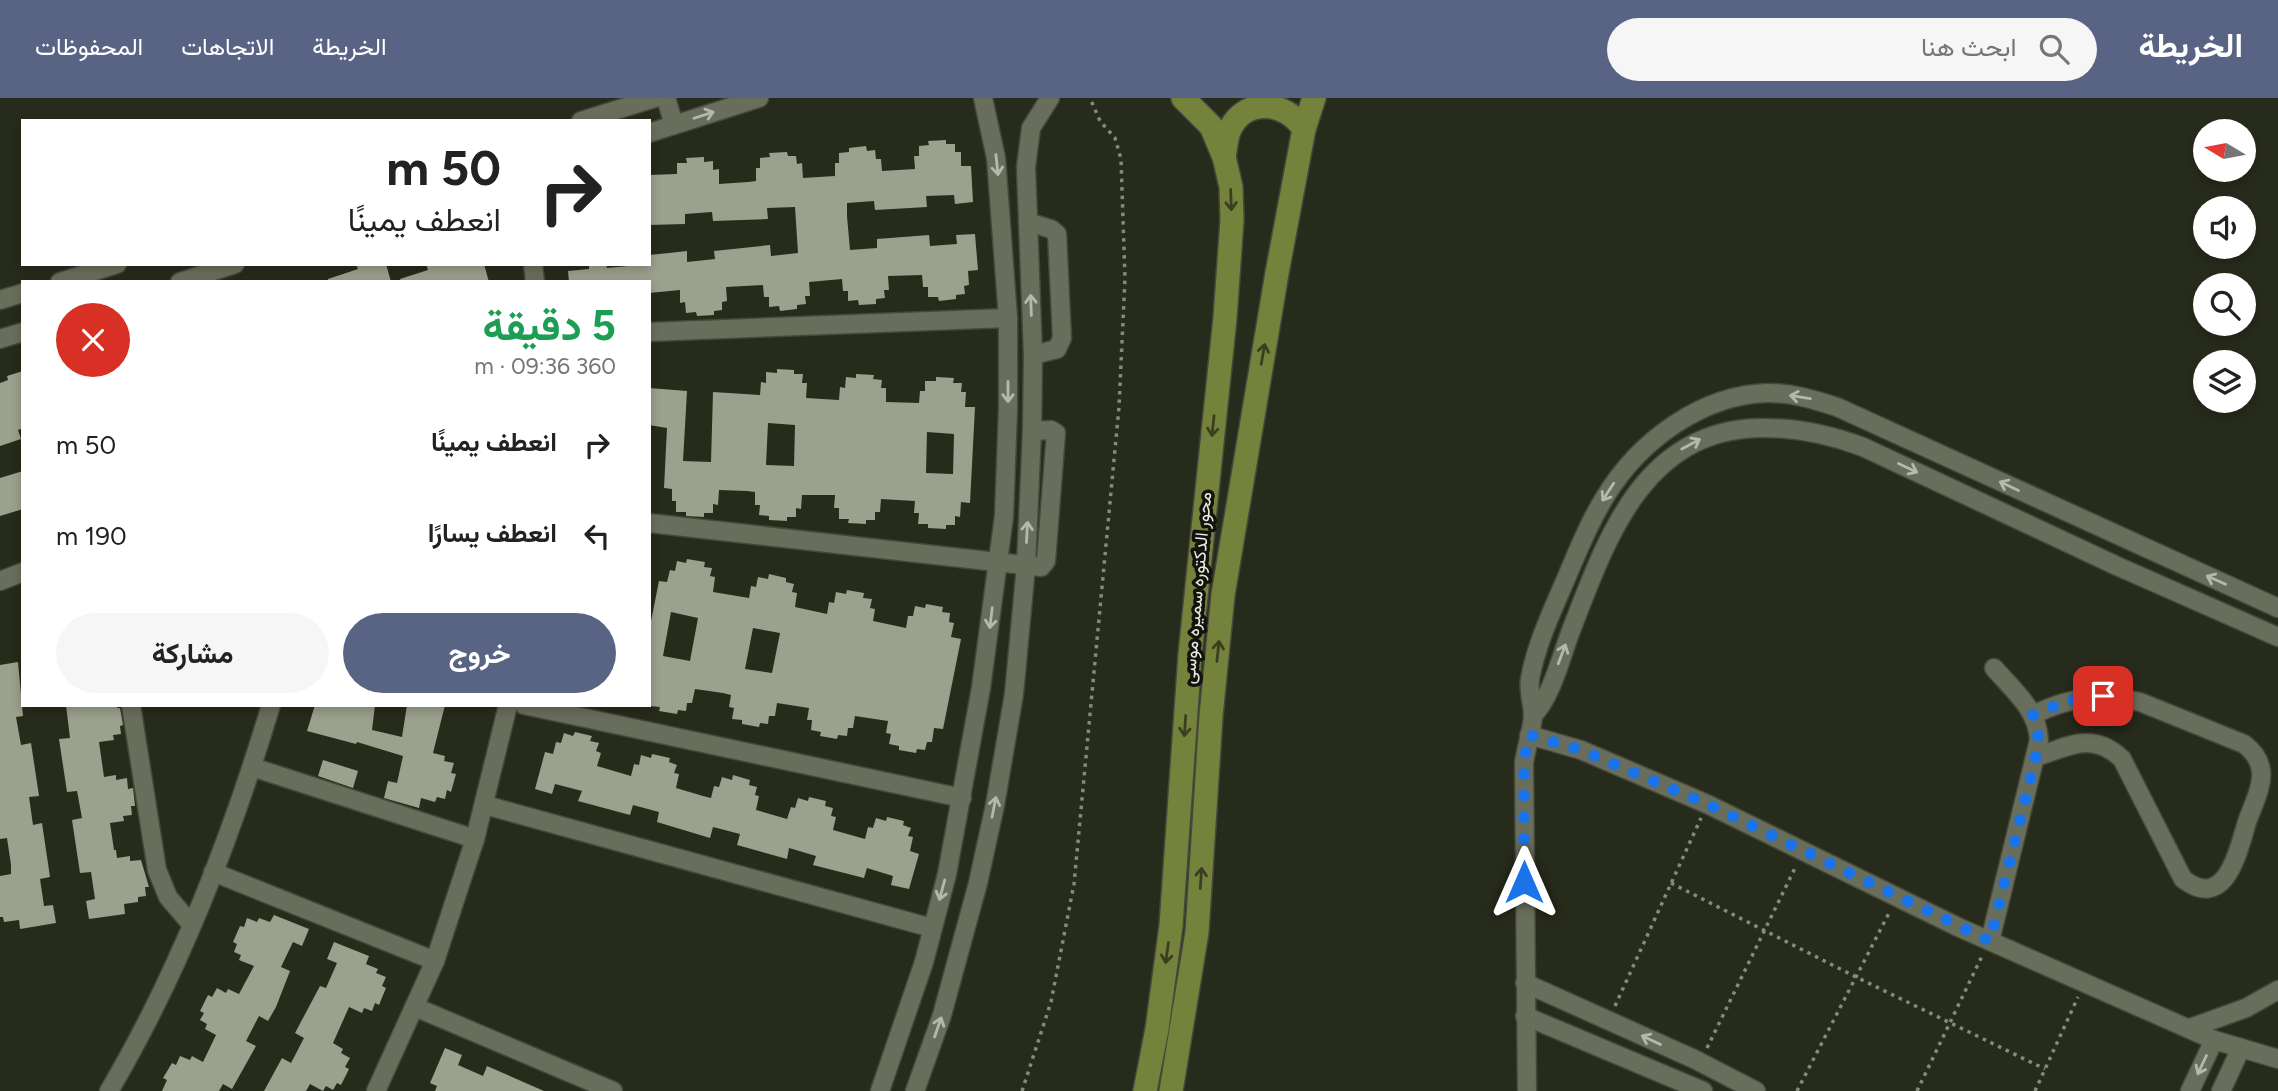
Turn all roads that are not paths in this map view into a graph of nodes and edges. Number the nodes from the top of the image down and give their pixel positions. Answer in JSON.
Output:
{"nodes":[{"id":1,"x":655,"y":98,"type":"edge"},
{"id":2,"x":666,"y":98,"type":"edge"},
{"id":3,"x":759,"y":98,"type":"edge"},
{"id":4,"x":983,"y":98,"type":"edge"},
{"id":5,"x":1050,"y":98,"type":"edge"},
{"id":6,"x":1182,"y":98,"type":"edge"},
{"id":7,"x":1314,"y":98,"type":"edge"},
{"id":8,"x":587,"y":119,"type":"edge"},
{"id":9,"x":674,"y":125,"type":"junction"},
{"id":10,"x":1304,"y":129,"type":"junction"},
{"id":11,"x":651,"y":132,"type":"edge"},
{"id":12,"x":1224,"y":157,"type":"junction"},
{"id":13,"x":1028,"y":222,"type":"junction"},
{"id":14,"x":111,"y":266,"type":"edge"},
{"id":15,"x":229,"y":266,"type":"edge"},
{"id":16,"x":66,"y":280,"type":"edge"},
{"id":17,"x":186,"y":280,"type":"edge"},
{"id":18,"x":21,"y":294,"type":"edge"},
{"id":19,"x":0,"y":300,"type":"edge"},
{"id":20,"x":1008,"y":318,"type":"junction"},
{"id":21,"x":651,"y":332,"type":"edge"},
{"id":22,"x":21,"y":333,"type":"edge"},
{"id":23,"x":0,"y":339,"type":"edge"},
{"id":24,"x":1033,"y":355,"type":"junction"},
{"id":25,"x":651,"y":523,"type":"edge"},
{"id":26,"x":2129,"y":541,"type":"junction"},
{"id":27,"x":998,"y":563,"type":"junction"},
{"id":28,"x":1026,"y":566,"type":"junction"},
{"id":29,"x":2117,"y":566,"type":"junction"},
{"id":30,"x":21,"y":573,"type":"edge"},
{"id":31,"x":1566,"y":578,"type":"junction"},
{"id":32,"x":0,"y":581,"type":"edge"},
{"id":33,"x":1588,"y":587,"type":"junction"},
{"id":34,"x":2278,"y":608,"type":"edge"},
{"id":35,"x":2278,"y":637,"type":"edge"},
{"id":36,"x":1994,"y":668,"type":"dead end"},
{"id":37,"x":131,"y":707,"type":"edge"},
{"id":38,"x":270,"y":707,"type":"edge"},
{"id":39,"x":508,"y":707,"type":"edge"},
{"id":40,"x":533,"y":707,"type":"edge"},
{"id":41,"x":1533,"y":715,"type":"junction"},
{"id":42,"x":2033,"y":715,"type":"junction"},
{"id":43,"x":1529,"y":735,"type":"junction"},
{"id":44,"x":2036,"y":757,"type":"junction"},
{"id":45,"x":252,"y":767,"type":"junction"},
{"id":46,"x":961,"y":798,"type":"junction"},
{"id":47,"x":485,"y":805,"type":"junction"},
{"id":48,"x":475,"y":839,"type":"junction"},
{"id":49,"x":213,"y":872,"type":"junction"},
{"id":50,"x":191,"y":924,"type":"junction"},
{"id":51,"x":932,"y":928,"type":"junction"},
{"id":52,"x":1990,"y":941,"type":"junction"},
{"id":53,"x":435,"y":961,"type":"junction"},
{"id":54,"x":1525,"y":984,"type":"junction"},
{"id":55,"x":2278,"y":990,"type":"edge"},
{"id":56,"x":415,"y":1007,"type":"junction"},
{"id":57,"x":1525,"y":1016,"type":"junction"},
{"id":58,"x":2190,"y":1028,"type":"junction"},
{"id":59,"x":2214,"y":1040,"type":"junction"},
{"id":60,"x":2241,"y":1048,"type":"junction"},
{"id":61,"x":893,"y":1057,"type":"junction"},
{"id":62,"x":2278,"y":1059,"type":"edge"},
{"id":63,"x":1697,"y":1061,"type":"junction"},
{"id":64,"x":924,"y":1068,"type":"junction"},
{"id":65,"x":1682,"y":1081,"type":"junction"},
{"id":66,"x":109,"y":1091,"type":"edge"},
{"id":67,"x":376,"y":1091,"type":"edge"},
{"id":68,"x":613,"y":1091,"type":"edge"},
{"id":69,"x":880,"y":1091,"type":"edge"},
{"id":70,"x":915,"y":1091,"type":"edge"},
{"id":71,"x":1145,"y":1091,"type":"edge"},
{"id":72,"x":1171,"y":1091,"type":"edge"},
{"id":73,"x":1527,"y":1091,"type":"edge"},
{"id":74,"x":1703,"y":1091,"type":"edge"},
{"id":75,"x":1756,"y":1091,"type":"edge"},
{"id":76,"x":2190,"y":1091,"type":"edge"},
{"id":77,"x":2221,"y":1091,"type":"edge"}],
"edges":[{"from":1,"to":8,"type":"street"},
{"from":2,"to":9,"type":"street"},
{"from":9,"to":3,"type":"street","one_way":true},
{"from":4,"to":20,"type":"street","one_way":true},
{"from":5,"to":13,"type":"street"},
{"from":6,"to":12,"type":"main road","name":"محور الدكتوره سميره موسى"},
{"from":7,"to":10,"type":"main road","name":"محور الدكتوره سميره موسى"},
{"from":9,"to":11,"type":"street"},
{"from":10,"to":12,"type":"main road"},
{"from":72,"to":10,"type":"main road","name":"محور الدكتوره سميره موسى","one_way":true},
{"from":12,"to":71,"type":"main road","name":"محور الدكتوره سميره موسى","one_way":true},
{"from":24,"to":13,"type":"street","one_way":true},
{"from":13,"to":24,"type":"street"},
{"from":14,"to":16,"type":"street"},
{"from":15,"to":17,"type":"street"},
{"from":18,"to":19,"type":"street"},
{"from":20,"to":21,"type":"street"},
{"from":20,"to":27,"type":"street","one_way":true},
{"from":22,"to":23,"type":"street"},
{"from":28,"to":24,"type":"street","one_way":true},
{"from":25,"to":27,"type":"street"},
{"from":26,"to":29,"type":"street"},
{"from":26,"to":31,"type":"street","one_way":true},
{"from":34,"to":26,"type":"street","one_way":true},
{"from":27,"to":28,"type":"street"},
{"from":27,"to":46,"type":"street","one_way":true},
{"from":64,"to":28,"type":"street","one_way":true},
{"from":33,"to":29,"type":"street","one_way":true},
{"from":29,"to":35,"type":"street"},
{"from":30,"to":32,"type":"street"},
{"from":31,"to":33,"type":"street"},
{"from":31,"to":41,"type":"street"},
{"from":41,"to":33,"type":"street","one_way":true},
{"from":36,"to":42,"type":"street"},
{"from":37,"to":50,"type":"street"},
{"from":38,"to":45,"type":"street"},
{"from":39,"to":47,"type":"street"},
{"from":40,"to":46,"type":"street"},
{"from":41,"to":43,"type":"street"},
{"from":42,"to":44,"type":"street"},
{"from":42,"to":44,"type":"street"},
{"from":43,"to":52,"type":"street"},
{"from":43,"to":54,"type":"street"},
{"from":44,"to":52,"type":"street"},
{"from":45,"to":48,"type":"street"},
{"from":45,"to":49,"type":"street"},
{"from":46,"to":51,"type":"street","one_way":true},
{"from":47,"to":48,"type":"street"},
{"from":47,"to":51,"type":"street"},
{"from":48,"to":53,"type":"street"},
{"from":49,"to":50,"type":"street"},
{"from":49,"to":53,"type":"street"},
{"from":50,"to":66,"type":"street"},
{"from":51,"to":61,"type":"street"},
{"from":52,"to":58,"type":"street"},
{"from":53,"to":56,"type":"street"},
{"from":54,"to":57,"type":"street"},
{"from":63,"to":54,"type":"street","one_way":true},
{"from":55,"to":58,"type":"street"},
{"from":56,"to":67,"type":"street"},
{"from":56,"to":68,"type":"street"},
{"from":57,"to":65,"type":"street"},
{"from":57,"to":73,"type":"street"},
{"from":58,"to":59,"type":"street"},
{"from":59,"to":60,"type":"street"},
{"from":59,"to":76,"type":"street","one_way":true},
{"from":60,"to":62,"type":"street"},
{"from":60,"to":77,"type":"street"},
{"from":61,"to":64,"type":"street"},
{"from":61,"to":69,"type":"street"},
{"from":63,"to":65,"type":"street"},
{"from":63,"to":75,"type":"street"},
{"from":64,"to":70,"type":"street"},
{"from":65,"to":74,"type":"street"}]}
